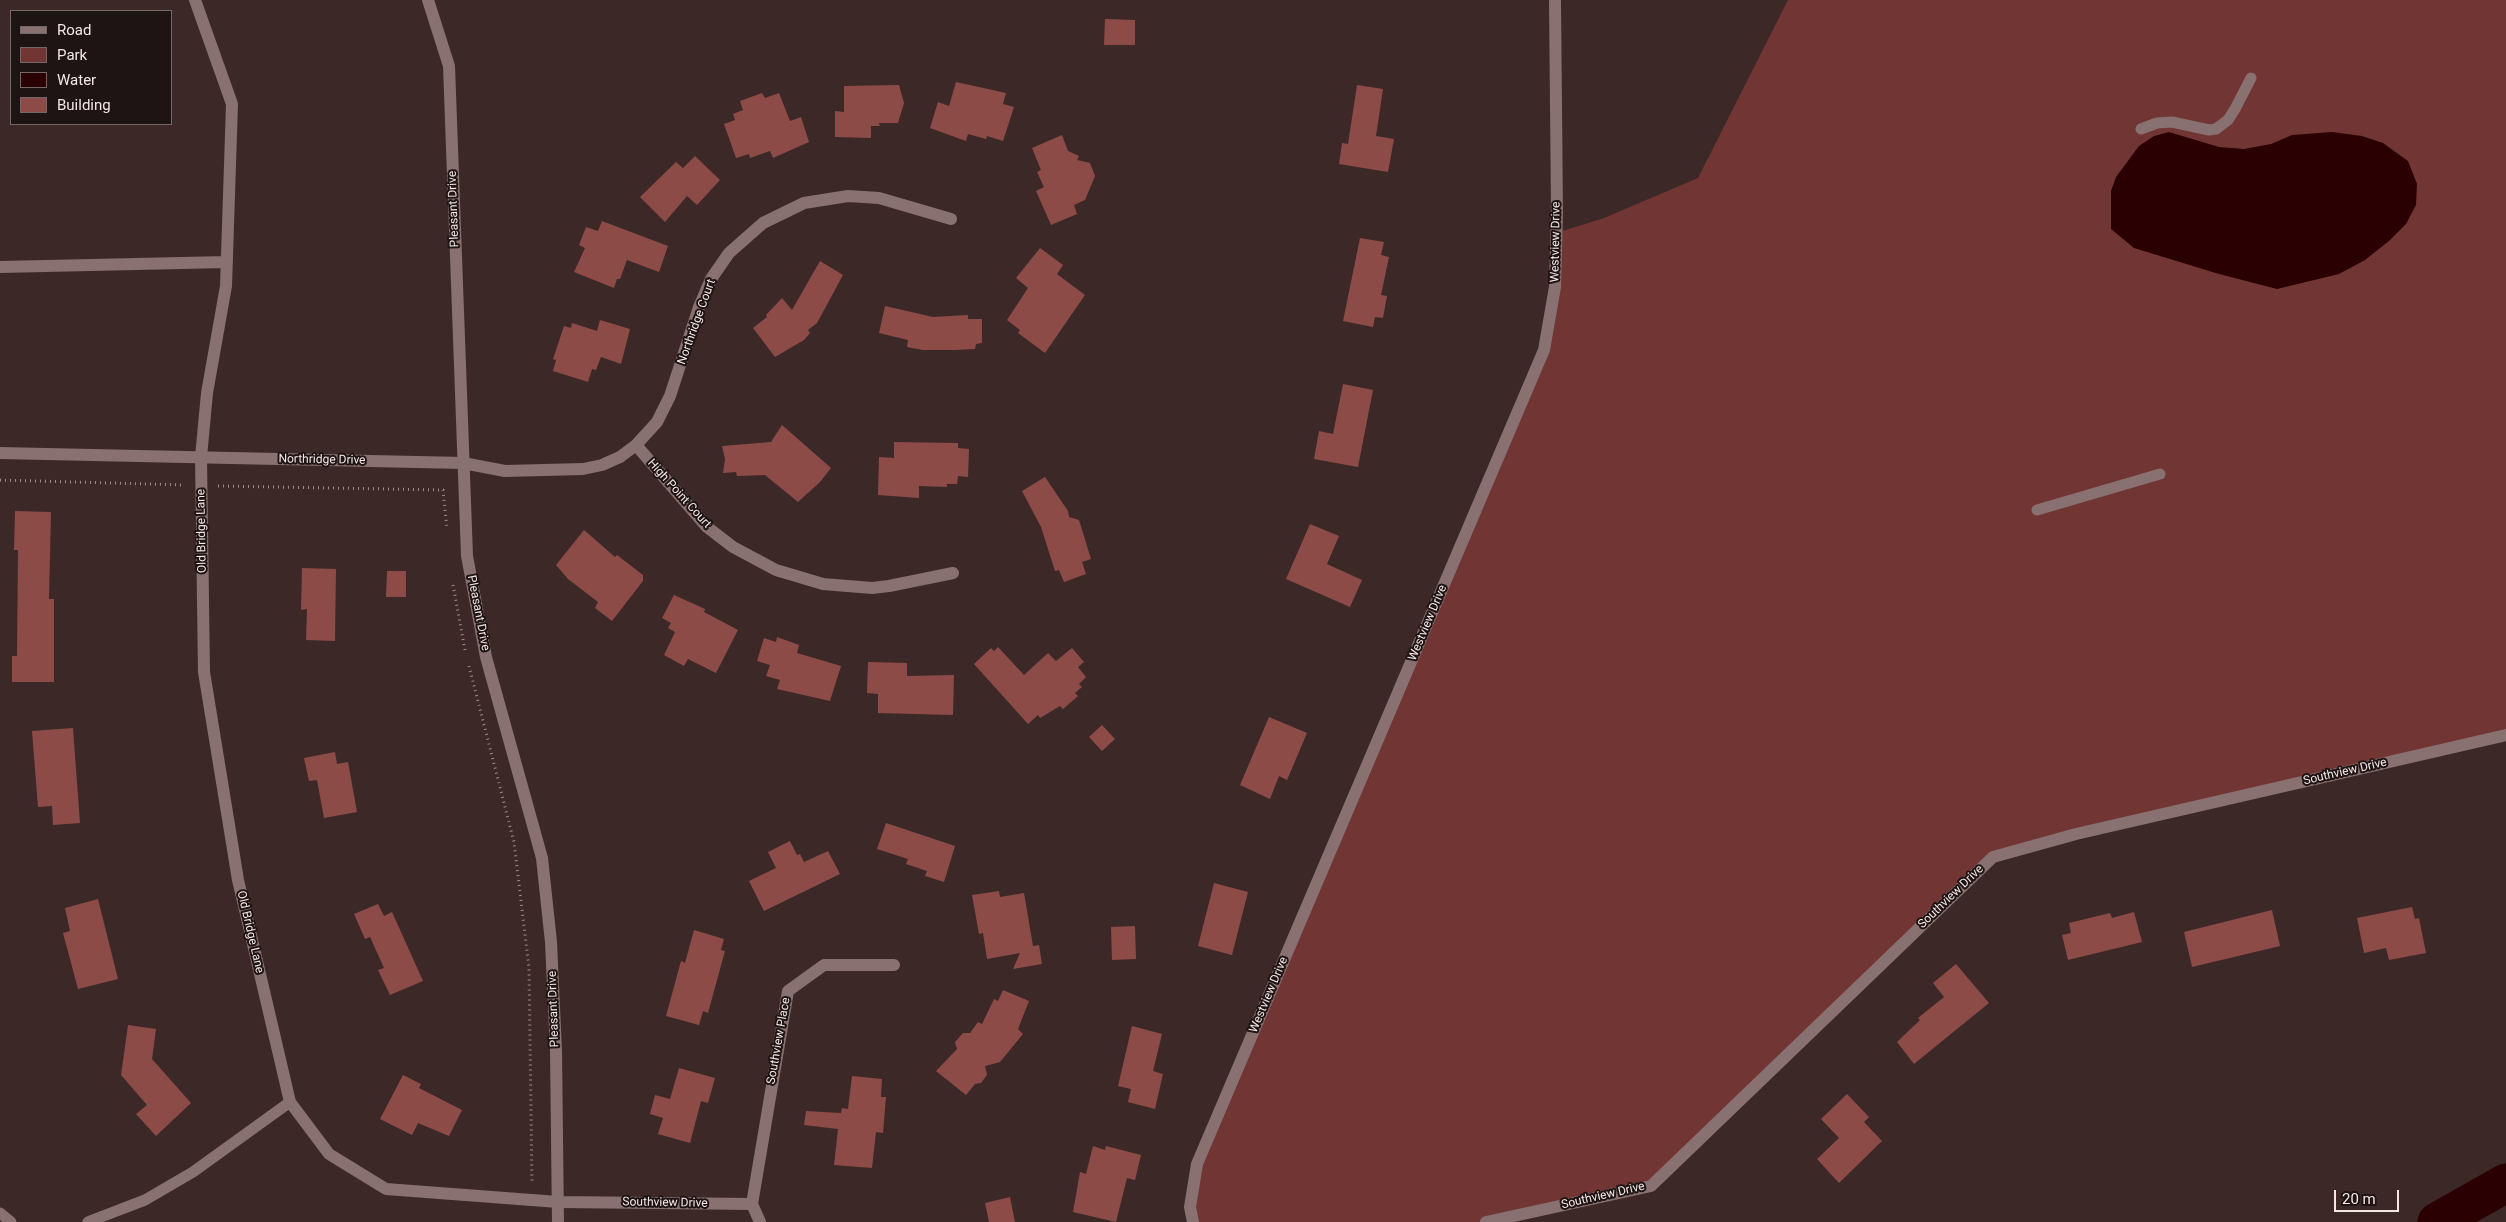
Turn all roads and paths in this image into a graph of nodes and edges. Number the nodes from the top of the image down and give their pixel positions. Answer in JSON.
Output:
{"nodes":[{"id":1,"x":195,"y":0,"type":"edge"},
{"id":2,"x":428,"y":0,"type":"edge"},
{"id":3,"x":1555,"y":0,"type":"edge"},
{"id":4,"x":2251,"y":78,"type":"dead end"},
{"id":5,"x":2141,"y":129,"type":"dead end"},
{"id":6,"x":951,"y":219,"type":"dead end"},
{"id":7,"x":227,"y":262,"type":"junction"},
{"id":8,"x":0,"y":266,"type":"edge"},
{"id":9,"x":636,"y":445,"type":"junction"},
{"id":10,"x":0,"y":453,"type":"edge"},
{"id":11,"x":201,"y":457,"type":"junction"},
{"id":12,"x":463,"y":463,"type":"junction"},
{"id":13,"x":2160,"y":474,"type":"dead end"},
{"id":14,"x":0,"y":480,"type":"edge"},
{"id":15,"x":201,"y":486,"type":"junction"},
{"id":16,"x":2037,"y":510,"type":"dead end"},
{"id":17,"x":448,"y":538,"type":"dead end"},
{"id":18,"x":953,"y":573,"type":"dead end"},
{"id":19,"x":452,"y":575,"type":"dead end"},
{"id":20,"x":2506,"y":735,"type":"edge"},
{"id":21,"x":894,"y":965,"type":"dead end"},
{"id":22,"x":290,"y":1102,"type":"junction"},
{"id":23,"x":532,"y":1200,"type":"junction"},
{"id":24,"x":558,"y":1202,"type":"junction"},
{"id":25,"x":752,"y":1204,"type":"junction"},
{"id":26,"x":0,"y":1214,"type":"edge"},
{"id":27,"x":11,"y":1222,"type":"edge"},
{"id":28,"x":88,"y":1222,"type":"edge"},
{"id":29,"x":558,"y":1222,"type":"edge"},
{"id":30,"x":760,"y":1222,"type":"edge"},
{"id":31,"x":1193,"y":1222,"type":"edge"},
{"id":32,"x":1486,"y":1222,"type":"edge"}],
"edges":[{"from":1,"to":7,"type":"street","name":"Old Bridge Lane"},
{"from":2,"to":12,"type":"street","name":"Pleasant Drive"},
{"from":3,"to":31,"type":"street","name":"Westview Drive"},
{"from":4,"to":5,"type":"lane"},
{"from":6,"to":9,"type":"street","name":"Northridge Court"},
{"from":7,"to":8,"type":"street"},
{"from":7,"to":11,"type":"street","name":"Old Bridge Lane"},
{"from":9,"to":12,"type":"street","name":"Northridge Drive"},
{"from":9,"to":18,"type":"street","name":"High Point Court"},
{"from":10,"to":11,"type":"street","name":"Northridge Drive"},
{"from":11,"to":12,"type":"street","name":"Northridge Drive"},
{"from":11,"to":15,"type":"street","name":"Old Bridge Lane"},
{"from":12,"to":24,"type":"street","name":"Pleasant Drive"},
{"from":13,"to":16,"type":"lane"},
{"from":14,"to":15,"type":"path"},
{"from":15,"to":17,"type":"path"},
{"from":15,"to":22,"type":"street","name":"Old Bridge Lane"},
{"from":19,"to":23,"type":"path"},
{"from":20,"to":32,"type":"street","name":"Southview Drive"},
{"from":21,"to":25,"type":"street","name":"Southview Place"},
{"from":22,"to":23,"type":"street","name":"Old Bridge Lane"},
{"from":22,"to":28,"type":"lane"},
{"from":23,"to":24,"type":"street","name":"Old Bridge Lane"},
{"from":24,"to":25,"type":"street","name":"Southview Drive"},
{"from":24,"to":29,"type":"street","name":"Pleasant Drive"},
{"from":25,"to":30,"type":"street"},
{"from":26,"to":27,"type":"lane"}]}
